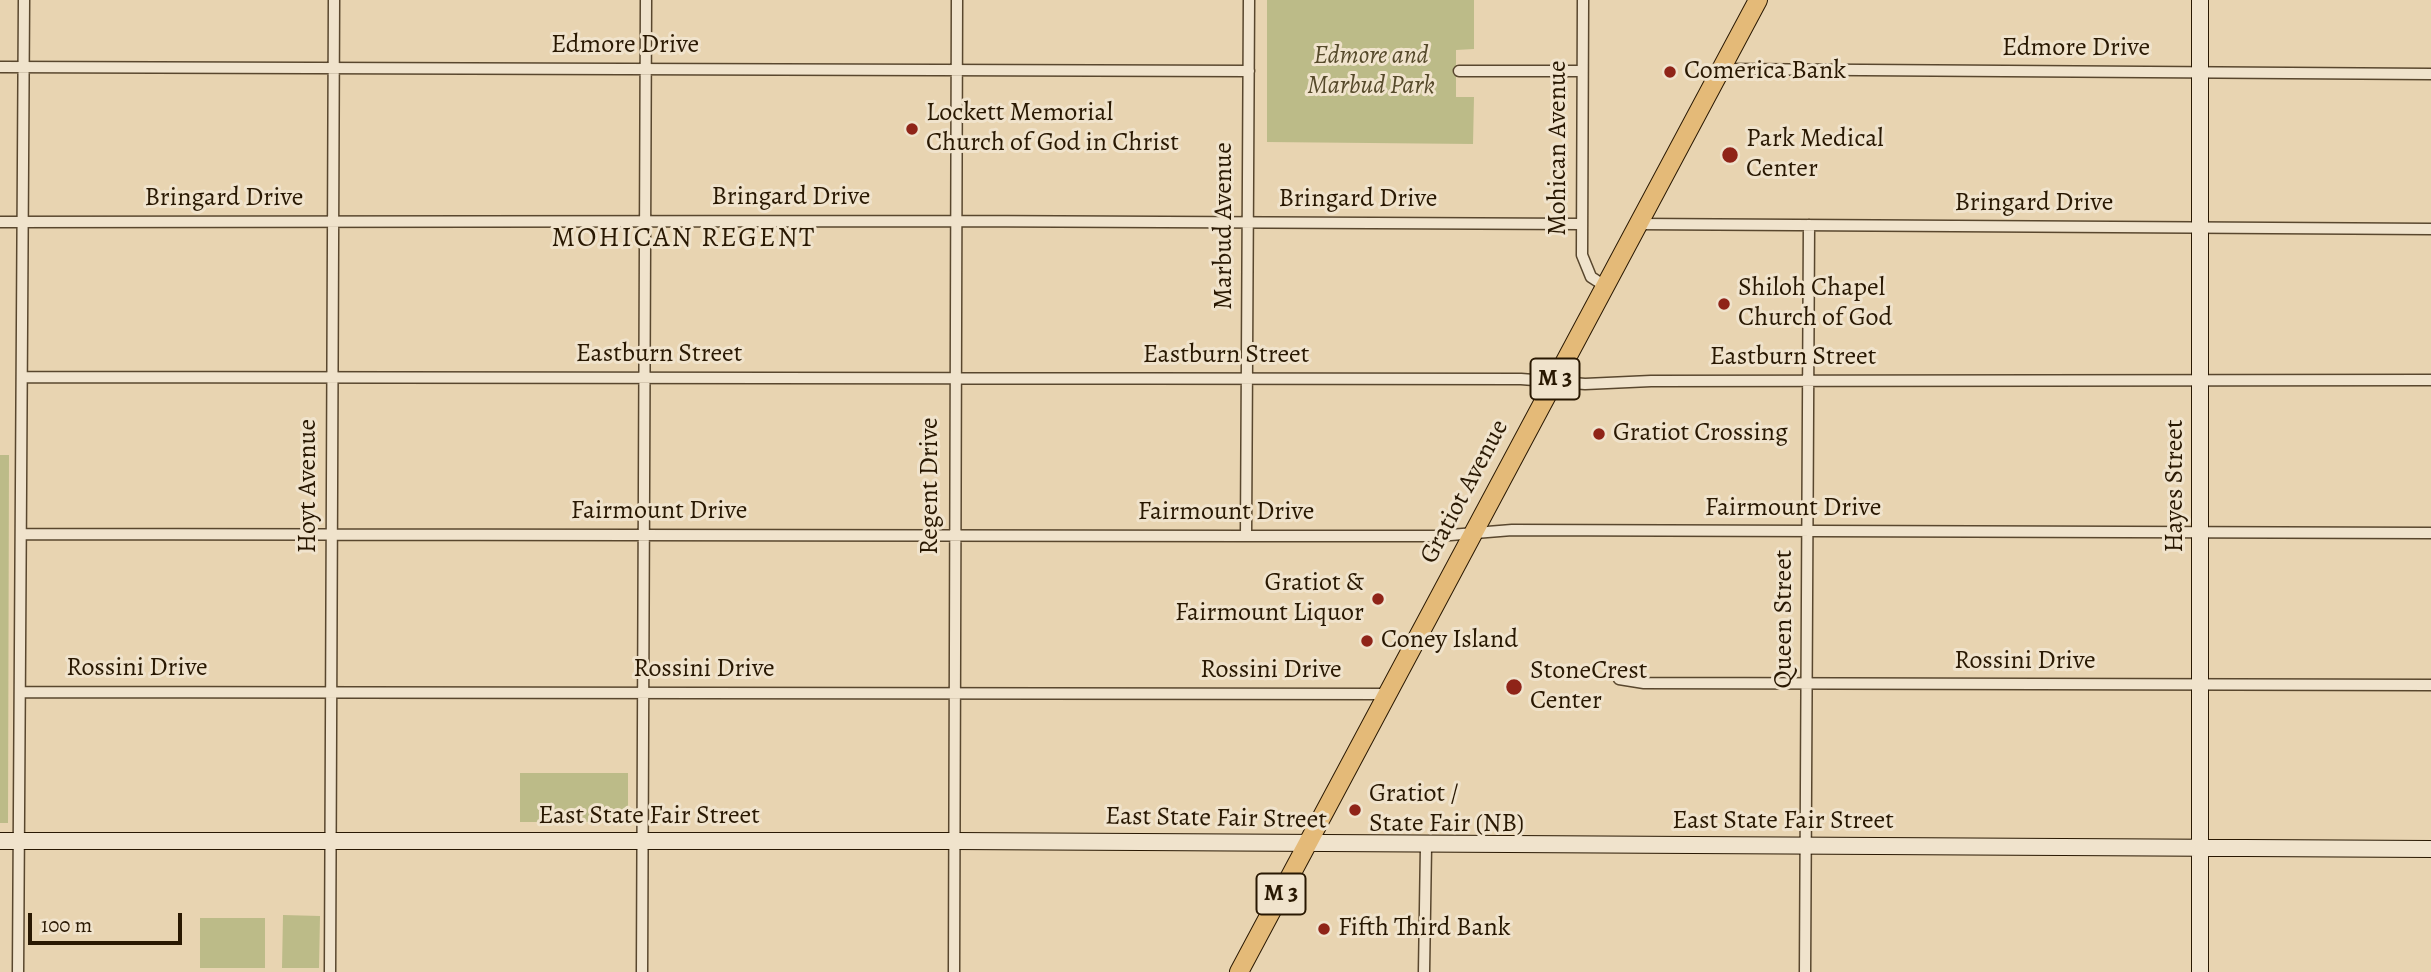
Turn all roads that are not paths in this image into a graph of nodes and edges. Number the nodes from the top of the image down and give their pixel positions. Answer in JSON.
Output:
{"nodes":[{"id":1,"x":24,"y":0,"type":"edge"},
{"id":2,"x":334,"y":0,"type":"edge"},
{"id":3,"x":646,"y":0,"type":"edge"},
{"id":4,"x":957,"y":0,"type":"edge"},
{"id":5,"x":1249,"y":0,"type":"edge"},
{"id":6,"x":1583,"y":0,"type":"edge"},
{"id":7,"x":1758,"y":0,"type":"edge"},
{"id":8,"x":2200,"y":0,"type":"edge"},
{"id":9,"x":0,"y":67,"type":"edge"},
{"id":10,"x":24,"y":67,"type":"junction"},
{"id":11,"x":334,"y":68,"type":"junction"},
{"id":12,"x":646,"y":69,"type":"junction"},
{"id":13,"x":955,"y":69,"type":"junction"},
{"id":14,"x":1721,"y":69,"type":"junction"},
{"id":15,"x":1249,"y":71,"type":"junction"},
{"id":16,"x":1458,"y":71,"type":"dead end"},
{"id":17,"x":1582,"y":71,"type":"junction"},
{"id":18,"x":2200,"y":72,"type":"junction"},
{"id":19,"x":2431,"y":74,"type":"edge"},
{"id":20,"x":954,"y":221,"type":"junction"},
{"id":21,"x":0,"y":222,"type":"edge"},
{"id":22,"x":22,"y":222,"type":"junction"},
{"id":23,"x":333,"y":222,"type":"junction"},
{"id":24,"x":645,"y":222,"type":"junction"},
{"id":25,"x":1248,"y":222,"type":"junction"},
{"id":26,"x":1582,"y":224,"type":"junction"},
{"id":27,"x":1637,"y":224,"type":"junction"},
{"id":28,"x":1809,"y":225,"type":"junction"},
{"id":29,"x":2200,"y":228,"type":"junction"},
{"id":30,"x":2431,"y":229,"type":"edge"},
{"id":31,"x":1605,"y":286,"type":"junction"},
{"id":32,"x":22,"y":377,"type":"junction"},
{"id":33,"x":332,"y":377,"type":"junction"},
{"id":34,"x":954,"y":377,"type":"junction"},
{"id":35,"x":644,"y":378,"type":"junction"},
{"id":36,"x":1247,"y":379,"type":"junction"},
{"id":37,"x":2201,"y":380,"type":"junction"},
{"id":38,"x":2431,"y":380,"type":"edge"},
{"id":39,"x":1808,"y":381,"type":"junction"},
{"id":40,"x":1554,"y":382,"type":"junction"},
{"id":41,"x":1808,"y":532,"type":"junction"},
{"id":42,"x":2201,"y":533,"type":"junction"},
{"id":43,"x":2431,"y":533,"type":"edge"},
{"id":44,"x":21,"y":534,"type":"junction"},
{"id":45,"x":332,"y":534,"type":"junction"},
{"id":46,"x":953,"y":534,"type":"junction"},
{"id":47,"x":1473,"y":534,"type":"junction"},
{"id":48,"x":643,"y":535,"type":"junction"},
{"id":49,"x":1247,"y":536,"type":"junction"},
{"id":50,"x":1619,"y":679,"type":"dead end"},
{"id":51,"x":1807,"y":684,"type":"junction"},
{"id":52,"x":2201,"y":685,"type":"junction"},
{"id":53,"x":2431,"y":685,"type":"edge"},
{"id":54,"x":20,"y":692,"type":"junction"},
{"id":55,"x":331,"y":692,"type":"junction"},
{"id":56,"x":955,"y":692,"type":"junction"},
{"id":57,"x":642,"y":693,"type":"junction"},
{"id":58,"x":1387,"y":694,"type":"junction"},
{"id":59,"x":331,"y":840,"type":"junction"},
{"id":60,"x":0,"y":841,"type":"edge"},
{"id":61,"x":19,"y":841,"type":"junction"},
{"id":62,"x":955,"y":841,"type":"junction"},
{"id":63,"x":642,"y":842,"type":"junction"},
{"id":64,"x":1307,"y":845,"type":"junction"},
{"id":65,"x":1426,"y":846,"type":"junction"},
{"id":66,"x":1806,"y":846,"type":"junction"},
{"id":67,"x":2201,"y":848,"type":"junction"},
{"id":68,"x":2431,"y":849,"type":"edge"},
{"id":69,"x":18,"y":972,"type":"edge"},
{"id":70,"x":330,"y":972,"type":"edge"},
{"id":71,"x":642,"y":972,"type":"edge"},
{"id":72,"x":954,"y":972,"type":"edge"},
{"id":73,"x":1239,"y":972,"type":"edge"},
{"id":74,"x":1424,"y":972,"type":"edge"},
{"id":75,"x":1805,"y":972,"type":"edge"},
{"id":76,"x":2200,"y":972,"type":"edge"}],
"edges":[{"from":1,"to":10,"type":"street"},
{"from":2,"to":11,"type":"street","name":"Hoyt Avenue"},
{"from":3,"to":12,"type":"street"},
{"from":4,"to":13,"type":"street","name":"Regent Drive"},
{"from":5,"to":15,"type":"street","name":"Marbud Avenue"},
{"from":6,"to":17,"type":"street","name":"Mohican Avenue"},
{"from":7,"to":14,"type":"main road","name":"Gratiot Avenue","number":"M 3"},
{"from":8,"to":18,"type":"street","name":"Hayes Street"},
{"from":9,"to":10,"type":"street","name":"Edmore Drive"},
{"from":10,"to":11,"type":"street","name":"Edmore Drive"},
{"from":10,"to":22,"type":"street"},
{"from":11,"to":12,"type":"street","name":"Edmore Drive"},
{"from":11,"to":23,"type":"street","name":"Hoyt Avenue"},
{"from":12,"to":13,"type":"street","name":"Edmore Drive"},
{"from":12,"to":24,"type":"street"},
{"from":13,"to":15,"type":"street","name":"Edmore Drive"},
{"from":13,"to":20,"type":"street","name":"Regent Drive"},
{"from":14,"to":18,"type":"street","name":"Edmore Drive"},
{"from":14,"to":27,"type":"main road","name":"Gratiot Avenue","number":"M 3"},
{"from":15,"to":25,"type":"street","name":"Marbud Avenue"},
{"from":16,"to":17,"type":"street"},
{"from":17,"to":26,"type":"street","name":"Mohican Avenue"},
{"from":18,"to":19,"type":"street","name":"Edmore Drive"},
{"from":18,"to":29,"type":"street","name":"Hayes Street"},
{"from":20,"to":24,"type":"street","name":"Bringard Drive"},
{"from":20,"to":25,"type":"street","name":"Bringard Drive"},
{"from":20,"to":34,"type":"street","name":"Regent Drive"},
{"from":21,"to":22,"type":"street","name":"Bringard Drive"},
{"from":22,"to":23,"type":"street","name":"Bringard Drive"},
{"from":22,"to":32,"type":"street"},
{"from":23,"to":24,"type":"street","name":"Bringard Drive"},
{"from":23,"to":33,"type":"street","name":"Hoyt Avenue"},
{"from":24,"to":35,"type":"street"},
{"from":25,"to":26,"type":"street","name":"Bringard Drive"},
{"from":25,"to":36,"type":"street","name":"Marbud Avenue"},
{"from":26,"to":31,"type":"street","name":"Mohican Avenue"},
{"from":27,"to":28,"type":"street","name":"Bringard Drive"},
{"from":27,"to":31,"type":"main road","name":"Gratiot Avenue","number":"M 3"},
{"from":28,"to":29,"type":"street","name":"Bringard Drive"},
{"from":28,"to":39,"type":"street","name":"Queen Street"},
{"from":29,"to":30,"type":"street","name":"Bringard Drive"},
{"from":29,"to":37,"type":"street","name":"Hayes Street"},
{"from":31,"to":40,"type":"main road","name":"Gratiot Avenue","number":"M 3"},
{"from":32,"to":33,"type":"street","name":"Eastburn Street"},
{"from":32,"to":44,"type":"street"},
{"from":33,"to":35,"type":"street","name":"Eastburn Street"},
{"from":33,"to":45,"type":"street","name":"Hoyt Avenue"},
{"from":34,"to":35,"type":"street","name":"Eastburn Street"},
{"from":34,"to":36,"type":"street","name":"Eastburn Street"},
{"from":34,"to":46,"type":"street","name":"Regent Drive"},
{"from":35,"to":48,"type":"street"},
{"from":36,"to":40,"type":"street","name":"Eastburn Street"},
{"from":36,"to":49,"type":"street","name":"Marbud Avenue"},
{"from":37,"to":38,"type":"street","name":"Eastburn Street"},
{"from":37,"to":39,"type":"street","name":"Eastburn Street"},
{"from":37,"to":42,"type":"street","name":"Hayes Street"},
{"from":39,"to":40,"type":"street","name":"Eastburn Street"},
{"from":39,"to":41,"type":"street","name":"Queen Street"},
{"from":40,"to":47,"type":"main road","name":"Gratiot Avenue","number":"M 3"},
{"from":41,"to":42,"type":"street","name":"Fairmount Drive"},
{"from":41,"to":47,"type":"street","name":"Fairmount Drive"},
{"from":41,"to":51,"type":"street","name":"Queen Street"},
{"from":42,"to":43,"type":"street","name":"Fairmount Drive"},
{"from":42,"to":52,"type":"street","name":"Hayes Street"},
{"from":44,"to":45,"type":"street","name":"Fairmount Drive"},
{"from":44,"to":54,"type":"street"},
{"from":45,"to":48,"type":"street","name":"Fairmount Drive"},
{"from":45,"to":55,"type":"street","name":"Hoyt Avenue"},
{"from":46,"to":48,"type":"street","name":"Fairmount Drive"},
{"from":46,"to":49,"type":"street","name":"Fairmount Drive"},
{"from":46,"to":56,"type":"street","name":"Regent Drive"},
{"from":47,"to":49,"type":"street","name":"Fairmount Drive"},
{"from":47,"to":58,"type":"main road","name":"Gratiot Avenue","number":"M 3"},
{"from":48,"to":57,"type":"street"},
{"from":50,"to":51,"type":"street","name":"Rossini Drive"},
{"from":51,"to":52,"type":"street","name":"Rossini Drive"},
{"from":51,"to":66,"type":"street","name":"Queen Street"},
{"from":52,"to":53,"type":"street","name":"Rossini Drive"},
{"from":52,"to":67,"type":"street","name":"Hayes Street"},
{"from":54,"to":55,"type":"street","name":"Rossini Drive"},
{"from":54,"to":61,"type":"street"},
{"from":55,"to":57,"type":"street","name":"Rossini Drive"},
{"from":55,"to":59,"type":"street","name":"Hoyt Avenue"},
{"from":56,"to":57,"type":"street","name":"Rossini Drive"},
{"from":56,"to":58,"type":"street","name":"Rossini Drive"},
{"from":56,"to":62,"type":"street","name":"Regent Drive"},
{"from":57,"to":63,"type":"street"},
{"from":58,"to":64,"type":"main road","name":"Gratiot Avenue","number":"M 3"},
{"from":59,"to":61,"type":"street","name":"East State Fair Street"},
{"from":59,"to":63,"type":"street","name":"East State Fair Street"},
{"from":59,"to":70,"type":"street","name":"Hoyt Avenue"},
{"from":60,"to":61,"type":"street","name":"East State Fair Street"},
{"from":61,"to":69,"type":"street"},
{"from":62,"to":63,"type":"street","name":"East State Fair Street"},
{"from":62,"to":64,"type":"street","name":"East State Fair Street"},
{"from":62,"to":72,"type":"street","name":"Regent Drive"},
{"from":63,"to":71,"type":"street"},
{"from":64,"to":65,"type":"street","name":"East State Fair Street"},
{"from":64,"to":73,"type":"main road","name":"Gratiot Avenue","number":"M 3"},
{"from":65,"to":66,"type":"street","name":"East State Fair Street"},
{"from":65,"to":74,"type":"street"},
{"from":66,"to":67,"type":"street","name":"East State Fair Street"},
{"from":66,"to":75,"type":"street","name":"Queen Street"},
{"from":67,"to":68,"type":"street","name":"East State Fair Street"},
{"from":67,"to":76,"type":"street","name":"Hayes Street"}]}
